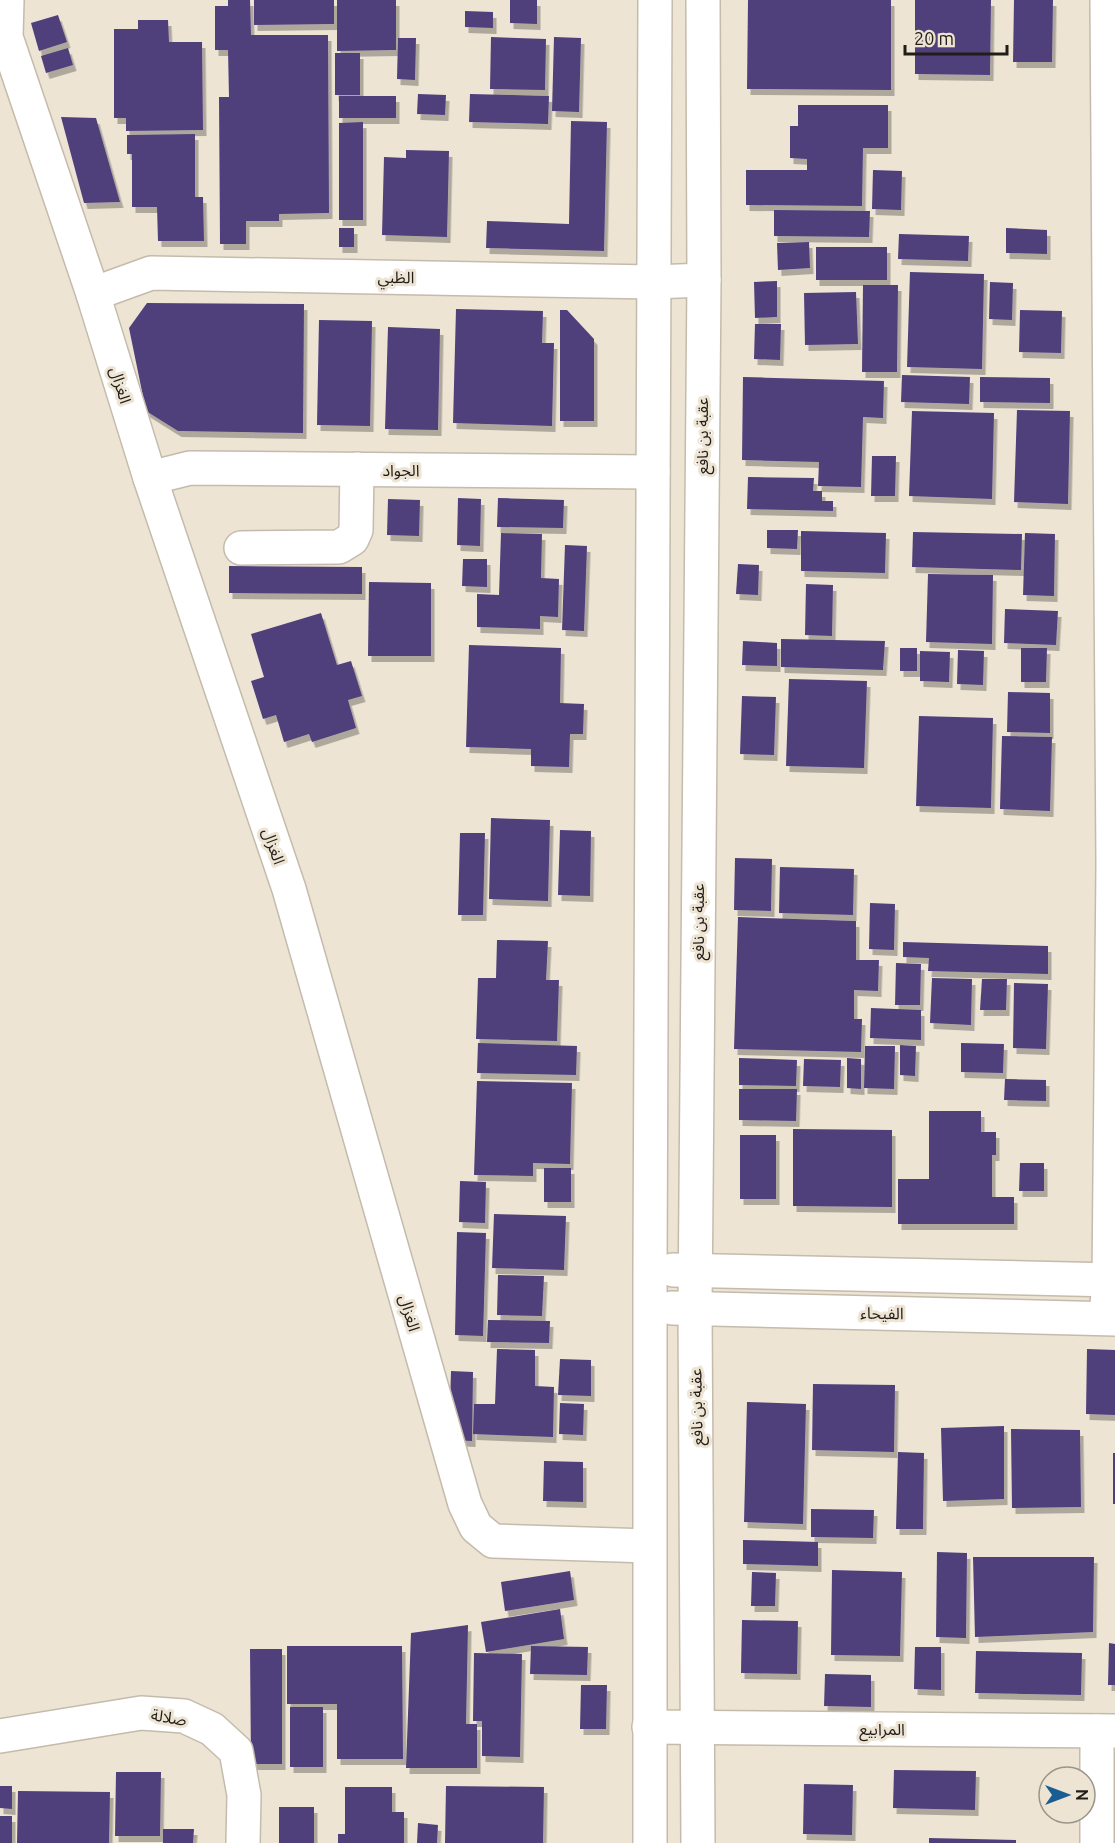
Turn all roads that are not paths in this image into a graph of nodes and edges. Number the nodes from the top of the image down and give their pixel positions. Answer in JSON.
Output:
{"nodes":[{"id":1,"x":7,"y":0,"type":"edge"},
{"id":2,"x":655,"y":0,"type":"edge"},
{"id":3,"x":703,"y":0,"type":"edge"},
{"id":4,"x":1110,"y":7,"type":"edge"},
{"id":5,"x":704,"y":280,"type":"junction"},
{"id":6,"x":654,"y":282,"type":"junction"},
{"id":7,"x":93,"y":294,"type":"junction"},
{"id":8,"x":357,"y":469,"type":"junction"},
{"id":9,"x":653,"y":472,"type":"junction"},
{"id":10,"x":150,"y":478,"type":"junction"},
{"id":11,"x":241,"y":548,"type":"dead end"},
{"id":12,"x":1114,"y":865,"type":"edge"},
{"id":13,"x":650,"y":1270,"type":"junction"},
{"id":14,"x":696,"y":1270,"type":"junction"},
{"id":15,"x":1112,"y":1280,"type":"edge"},
{"id":16,"x":650,"y":1308,"type":"junction"},
{"id":17,"x":695,"y":1308,"type":"junction"},
{"id":18,"x":1110,"y":1318,"type":"edge"},
{"id":19,"x":649,"y":1546,"type":"junction"},
{"id":20,"x":649,"y":1727,"type":"junction"},
{"id":21,"x":699,"y":1728,"type":"junction"},
{"id":22,"x":1106,"y":1731,"type":"edge"},
{"id":23,"x":0,"y":1736,"type":"edge"},
{"id":24,"x":243,"y":1843,"type":"edge"},
{"id":25,"x":650,"y":1843,"type":"edge"},
{"id":26,"x":698,"y":1843,"type":"edge"},
{"id":27,"x":1097,"y":1843,"type":"edge"}],
"edges":[{"from":1,"to":7,"type":"street","name":"الغزال"},
{"from":2,"to":6,"type":"street"},
{"from":3,"to":5,"type":"street","name":"عقبة بن نافع"},
{"from":4,"to":12,"type":"street"},
{"from":5,"to":6,"type":"street","name":"الظبي"},
{"from":5,"to":14,"type":"street","name":"عقبة بن نافع"},
{"from":6,"to":7,"type":"street","name":"الظبي"},
{"from":6,"to":9,"type":"street"},
{"from":7,"to":10,"type":"street","name":"الغزال"},
{"from":8,"to":9,"type":"street","name":"الجواد"},
{"from":8,"to":10,"type":"street","name":"الجواد"},
{"from":8,"to":11,"type":"street"},
{"from":9,"to":13,"type":"street"},
{"from":10,"to":19,"type":"street","name":"الغزال"},
{"from":12,"to":15,"type":"street"},
{"from":13,"to":14,"type":"street"},
{"from":13,"to":16,"type":"street"},
{"from":14,"to":15,"type":"street"},
{"from":14,"to":17,"type":"street","name":"عقبة بن نافع"},
{"from":15,"to":18,"type":"street"},
{"from":16,"to":17,"type":"street","name":"الفيحاء"},
{"from":16,"to":19,"type":"street"},
{"from":17,"to":18,"type":"street","name":"الفيحاء"},
{"from":17,"to":21,"type":"street","name":"عقبة بن نافع"},
{"from":19,"to":20,"type":"street"},
{"from":20,"to":21,"type":"street","name":"المرابيع"},
{"from":20,"to":25,"type":"street"},
{"from":21,"to":22,"type":"street","name":"المرابيع"},
{"from":21,"to":26,"type":"street","name":"عقبة بن نافع"},
{"from":22,"to":27,"type":"street"},
{"from":23,"to":24,"type":"street","name":"صلالة"}]}
